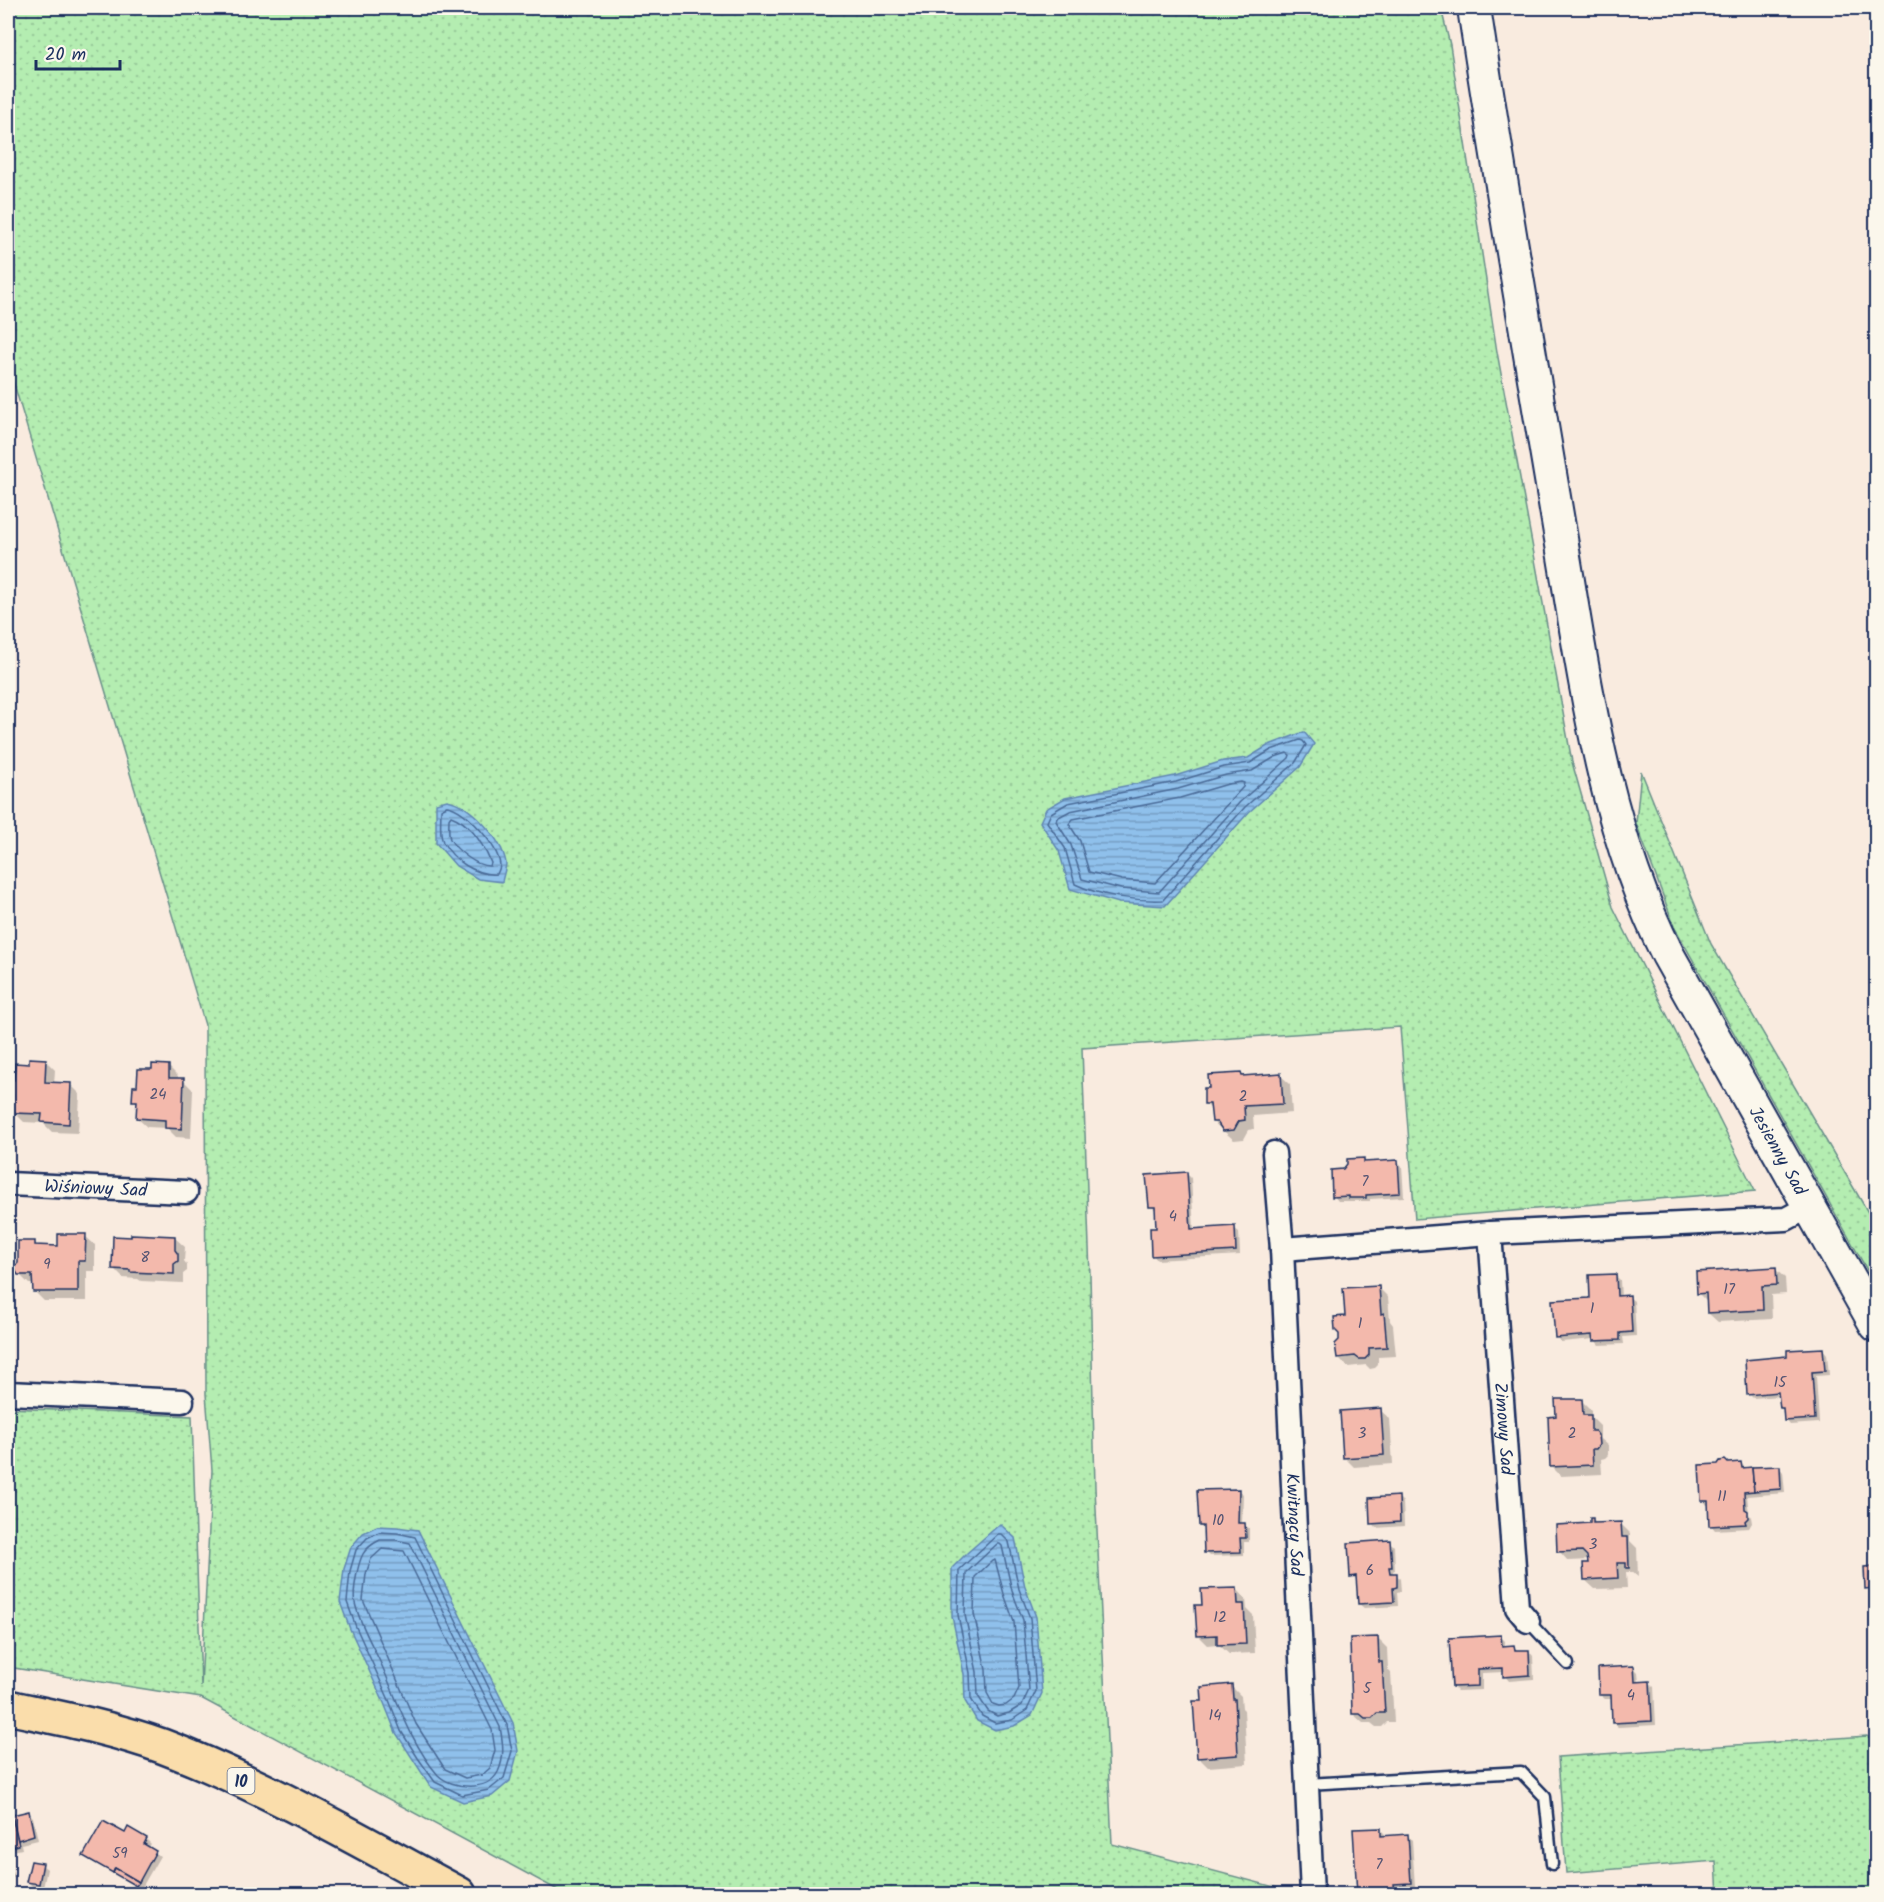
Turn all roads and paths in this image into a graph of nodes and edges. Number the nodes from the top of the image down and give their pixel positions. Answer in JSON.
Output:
{"nodes":[{"id":1,"x":1474,"y":8,"type":"edge"},
{"id":2,"x":1274,"y":1153,"type":"dead end"},
{"id":3,"x":8,"y":1184,"type":"edge"},
{"id":4,"x":186,"y":1192,"type":"dead end"},
{"id":5,"x":1810,"y":1206,"type":"junction"},
{"id":6,"x":1490,"y":1233,"type":"junction"},
{"id":7,"x":1282,"y":1249,"type":"junction"},
{"id":8,"x":1876,"y":1325,"type":"edge"},
{"id":9,"x":8,"y":1393,"type":"edge"},
{"id":10,"x":182,"y":1401,"type":"dead end"},
{"id":11,"x":1528,"y":1621,"type":"joint"},
{"id":12,"x":1568,"y":1664,"type":"dead end"},
{"id":13,"x":8,"y":1707,"type":"edge"},
{"id":14,"x":1307,"y":1784,"type":"junction"},
{"id":15,"x":1552,"y":1864,"type":"dead end"},
{"id":16,"x":459,"y":1894,"type":"edge"},
{"id":17,"x":1312,"y":1894,"type":"edge"}],
"edges":[{"from":1,"to":5,"type":"street","name":"Jesienny Sad"},
{"from":2,"to":7,"type":"street","name":"Kwitnący Sad"},
{"from":3,"to":4,"type":"street","name":"Wiśniowy Sad"},
{"from":5,"to":6,"type":"street"},
{"from":5,"to":8,"type":"street","name":"Jesienny Sad"},
{"from":6,"to":7,"type":"street"},
{"from":6,"to":11,"type":"street","name":"Zimowy Sad"},
{"from":7,"to":14,"type":"street","name":"Kwitnący Sad"},
{"from":9,"to":10,"type":"street"},
{"from":11,"to":12,"type":"lane"},
{"from":13,"to":16,"type":"main road","number":"10"},
{"from":14,"to":15,"type":"lane"},
{"from":14,"to":17,"type":"street","name":"Kwitnący Sad"}]}
